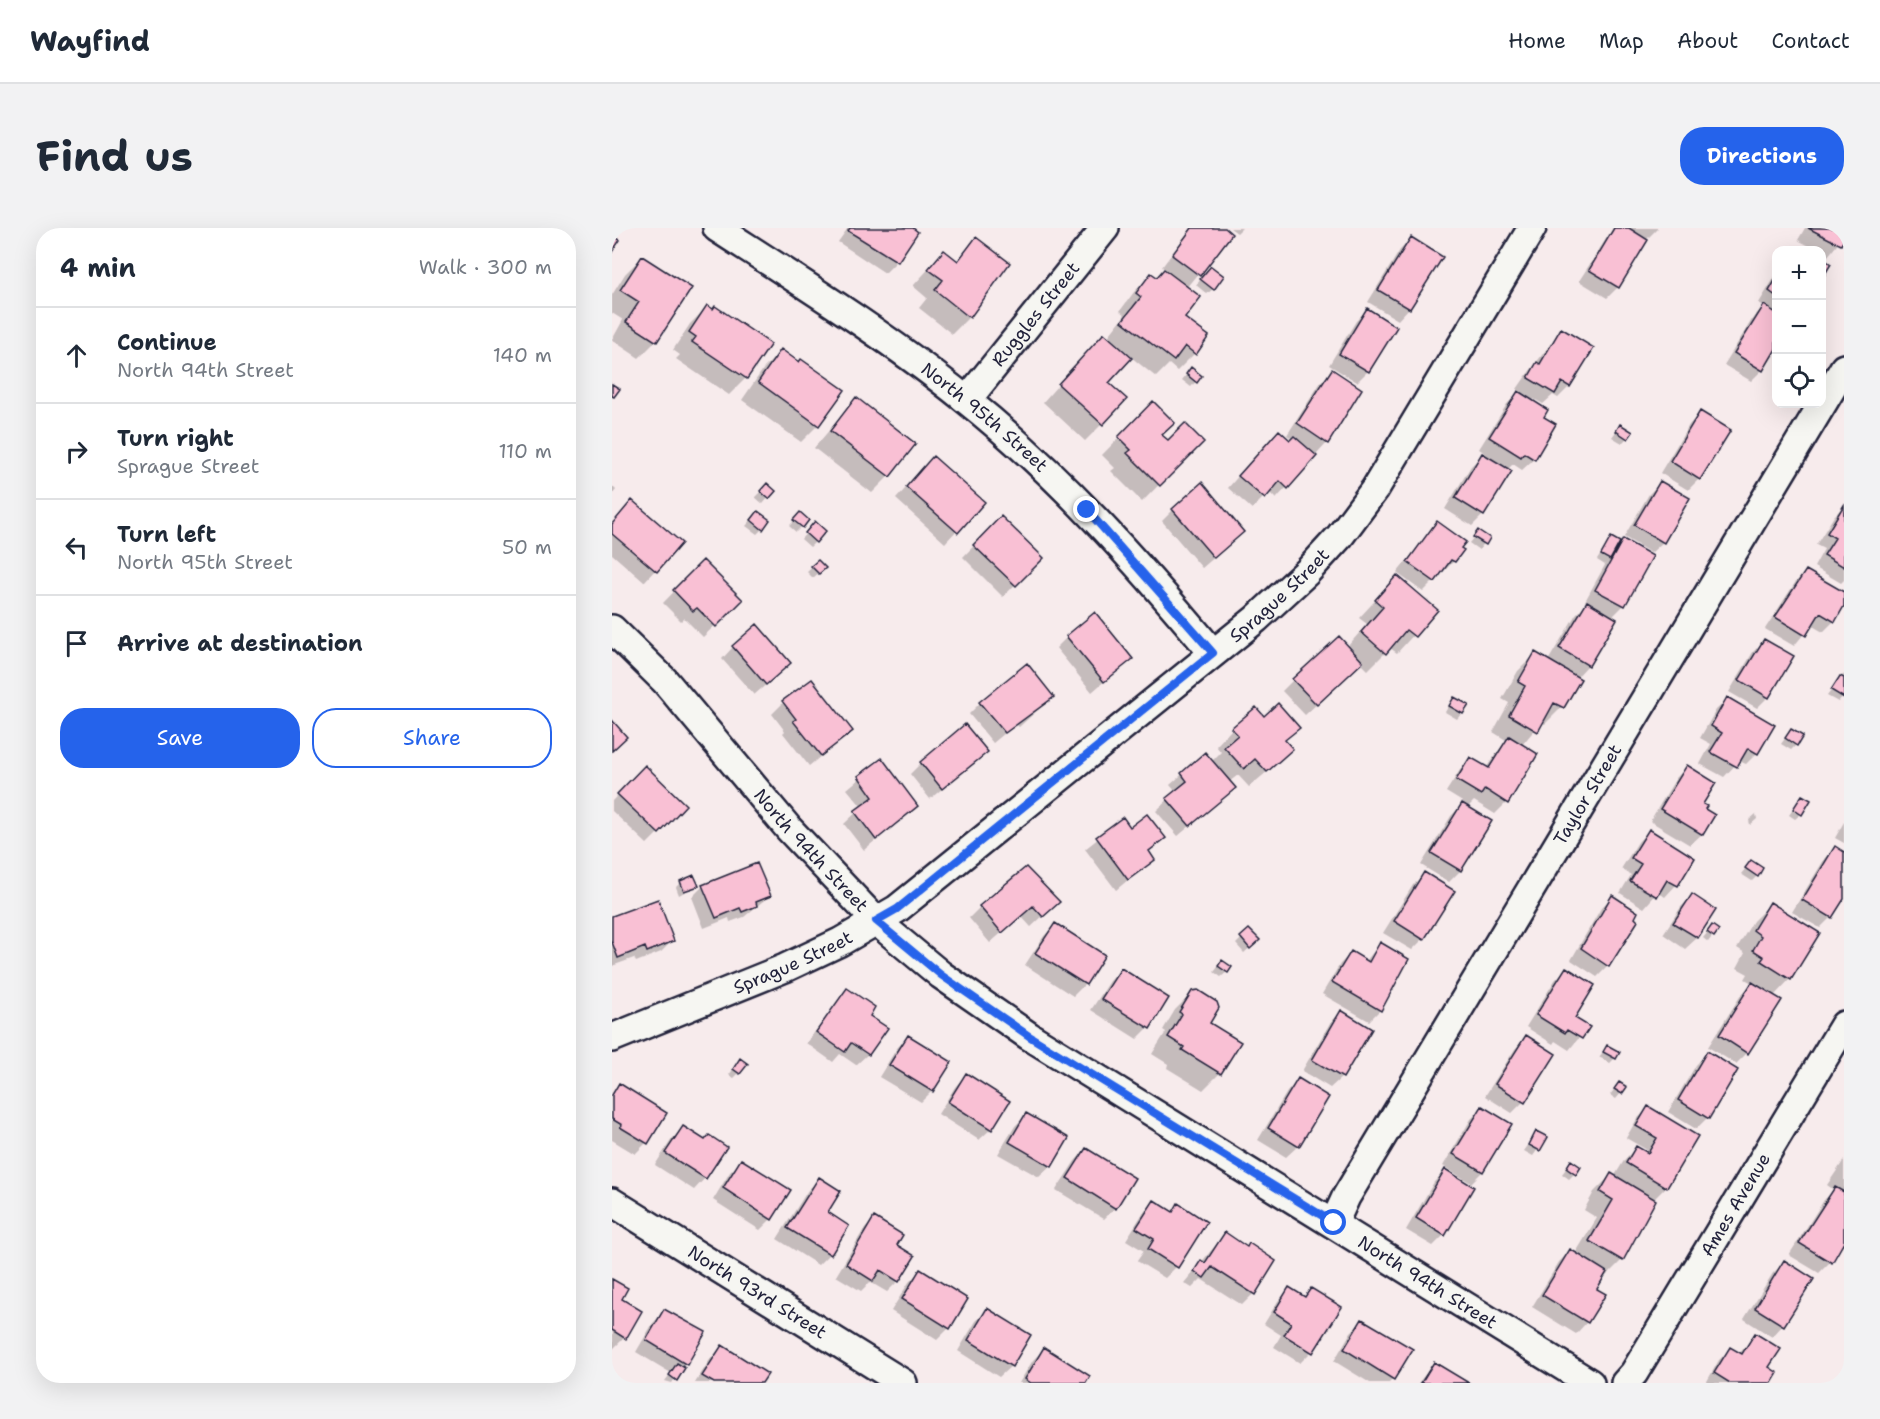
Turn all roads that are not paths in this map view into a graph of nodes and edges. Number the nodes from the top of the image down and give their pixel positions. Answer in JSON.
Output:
{"nodes":[{"id":1,"x":717,"y":228,"type":"edge"},
{"id":2,"x":1105,"y":228,"type":"edge"},
{"id":3,"x":1532,"y":228,"type":"edge"},
{"id":4,"x":1844,"y":368,"type":"edge"},
{"id":5,"x":967,"y":400,"type":"junction"},
{"id":6,"x":612,"y":629,"type":"edge"},
{"id":7,"x":1213,"y":653,"type":"junction"},
{"id":8,"x":876,"y":921,"type":"junction"},
{"id":9,"x":1844,"y":1025,"type":"edge"},
{"id":10,"x":612,"y":1038,"type":"edge"},
{"id":11,"x":612,"y":1202,"type":"edge"},
{"id":12,"x":1334,"y":1223,"type":"junction"},
{"id":13,"x":903,"y":1383,"type":"edge"},
{"id":14,"x":1590,"y":1383,"type":"edge"},
{"id":15,"x":1625,"y":1383,"type":"edge"}],
"edges":[{"from":1,"to":5,"type":"street","name":"North 95th Street"},
{"from":2,"to":5,"type":"street","name":"Ruggles Street"},
{"from":3,"to":7,"type":"street","name":"Sprague Street"},
{"from":4,"to":12,"type":"street","name":"Taylor Street"},
{"from":5,"to":7,"type":"street","name":"North 95th Street"},
{"from":6,"to":8,"type":"street","name":"North 94th Street"},
{"from":7,"to":8,"type":"street","name":"Sprague Street"},
{"from":8,"to":10,"type":"street","name":"Sprague Street"},
{"from":8,"to":12,"type":"street","name":"North 94th Street"},
{"from":9,"to":15,"type":"street","name":"Ames Avenue"},
{"from":11,"to":13,"type":"street","name":"North 93rd Street"},
{"from":12,"to":14,"type":"street","name":"North 94th Street"}]}
